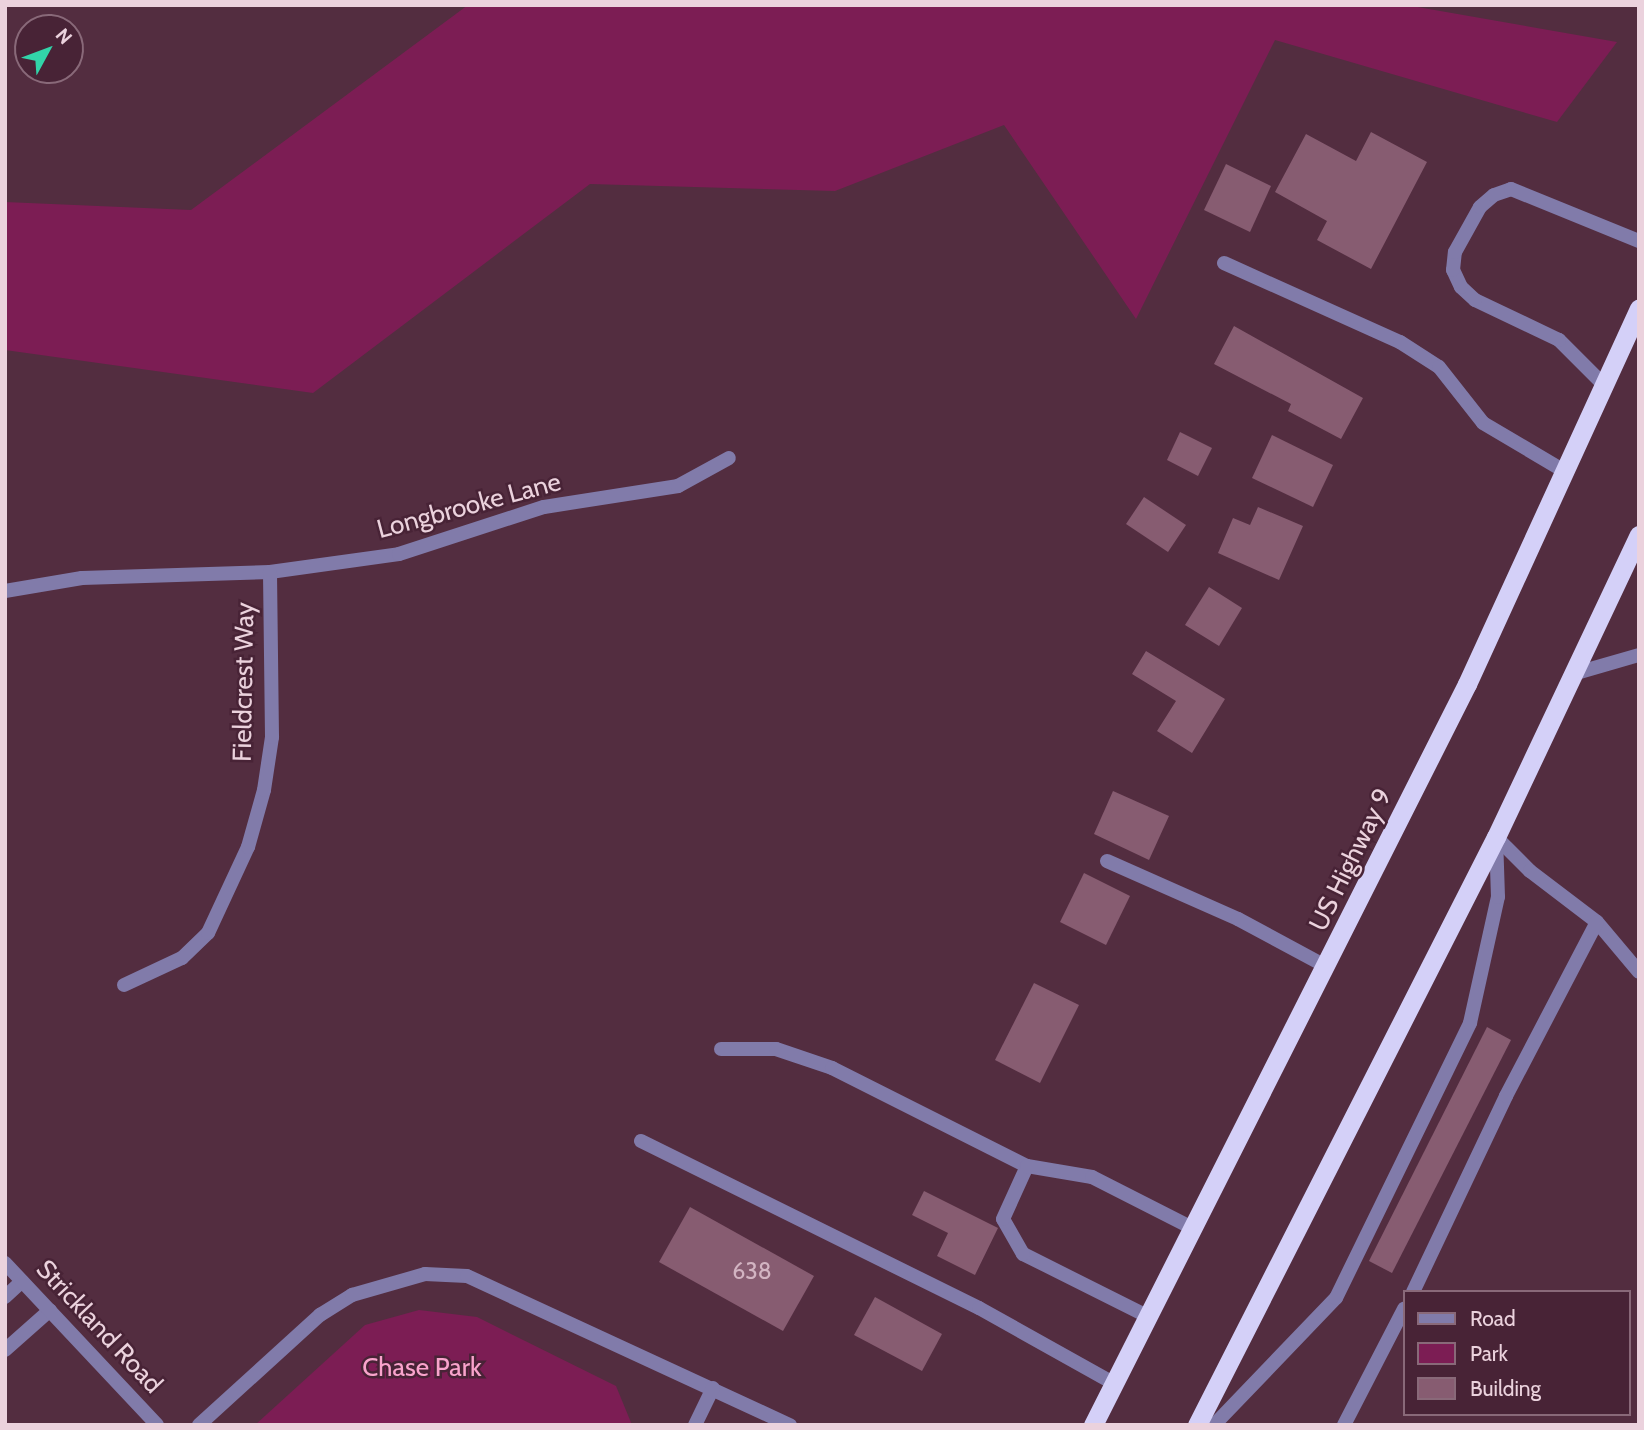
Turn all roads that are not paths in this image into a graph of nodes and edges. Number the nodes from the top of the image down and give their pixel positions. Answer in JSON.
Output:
{"nodes":[{"id":1,"x":1639,"y":241,"type":"edge"},
{"id":2,"x":1224,"y":262,"type":"dead end"},
{"id":3,"x":1639,"y":309,"type":"edge"},
{"id":4,"x":1604,"y":385,"type":"junction"},
{"id":5,"x":729,"y":458,"type":"dead end"},
{"id":6,"x":1566,"y":472,"type":"junction"},
{"id":7,"x":1638,"y":540,"type":"edge"},
{"id":8,"x":270,"y":572,"type":"junction"},
{"id":9,"x":5,"y":591,"type":"edge"},
{"id":10,"x":1639,"y":655,"type":"edge"},
{"id":11,"x":1573,"y":674,"type":"junction"},
{"id":12,"x":1496,"y":837,"type":"junction"},
{"id":13,"x":1107,"y":861,"type":"dead end"},
{"id":14,"x":1597,"y":922,"type":"junction"},
{"id":15,"x":1327,"y":967,"type":"junction"},
{"id":16,"x":1639,"y":972,"type":"edge"},
{"id":17,"x":124,"y":985,"type":"dead end"},
{"id":18,"x":721,"y":1049,"type":"dead end"},
{"id":19,"x":641,"y":1141,"type":"dead end"},
{"id":20,"x":1027,"y":1166,"type":"junction"},
{"id":21,"x":1192,"y":1228,"type":"junction"},
{"id":22,"x":5,"y":1263,"type":"edge"},
{"id":23,"x":22,"y":1281,"type":"junction"},
{"id":24,"x":1414,"y":1290,"type":"edge"},
{"id":25,"x":5,"y":1297,"type":"edge"},
{"id":26,"x":50,"y":1310,"type":"junction"},
{"id":27,"x":1402,"y":1313,"type":"edge"},
{"id":28,"x":1149,"y":1317,"type":"junction"},
{"id":29,"x":5,"y":1350,"type":"edge"},
{"id":30,"x":1115,"y":1384,"type":"junction"},
{"id":31,"x":713,"y":1388,"type":"junction"},
{"id":32,"x":157,"y":1425,"type":"edge"},
{"id":33,"x":199,"y":1425,"type":"edge"},
{"id":34,"x":695,"y":1425,"type":"edge"},
{"id":35,"x":790,"y":1425,"type":"edge"},
{"id":36,"x":1093,"y":1425,"type":"edge"},
{"id":37,"x":1198,"y":1425,"type":"edge"},
{"id":38,"x":1214,"y":1425,"type":"edge"},
{"id":39,"x":1344,"y":1425,"type":"edge"}],
"edges":[{"from":1,"to":4,"type":"street"},
{"from":2,"to":6,"type":"street"},
{"from":3,"to":4,"type":"highway","name":"US Highway 9"},
{"from":4,"to":6,"type":"highway","name":"US Highway 9"},
{"from":5,"to":8,"type":"street","name":"Longbrooke Lane"},
{"from":6,"to":15,"type":"highway","name":"US Highway 9"},
{"from":7,"to":11,"type":"highway"},
{"from":8,"to":9,"type":"street","name":"Longbrooke Lane"},
{"from":8,"to":17,"type":"street","name":"Fieldcrest Way"},
{"from":10,"to":11,"type":"street"},
{"from":11,"to":12,"type":"highway"},
{"from":12,"to":14,"type":"street"},
{"from":12,"to":37,"type":"highway"},
{"from":12,"to":38,"type":"street"},
{"from":13,"to":15,"type":"street"},
{"from":14,"to":16,"type":"street"},
{"from":14,"to":24,"type":"street"},
{"from":15,"to":21,"type":"highway","name":"US Highway 9"},
{"from":18,"to":20,"type":"street"},
{"from":19,"to":30,"type":"street"},
{"from":20,"to":21,"type":"street"},
{"from":20,"to":28,"type":"street"},
{"from":21,"to":28,"type":"highway","name":"US Highway 9"},
{"from":22,"to":23,"type":"street","name":"Strickland Road"},
{"from":23,"to":25,"type":"street"},
{"from":23,"to":26,"type":"street","name":"Strickland Road"},
{"from":26,"to":29,"type":"street"},
{"from":26,"to":32,"type":"street","name":"Strickland Road"},
{"from":27,"to":39,"type":"street"},
{"from":28,"to":30,"type":"highway","name":"US Highway 9"},
{"from":30,"to":36,"type":"highway","name":"US Highway 9"},
{"from":31,"to":33,"type":"street"},
{"from":31,"to":34,"type":"street"},
{"from":31,"to":35,"type":"street"}]}
